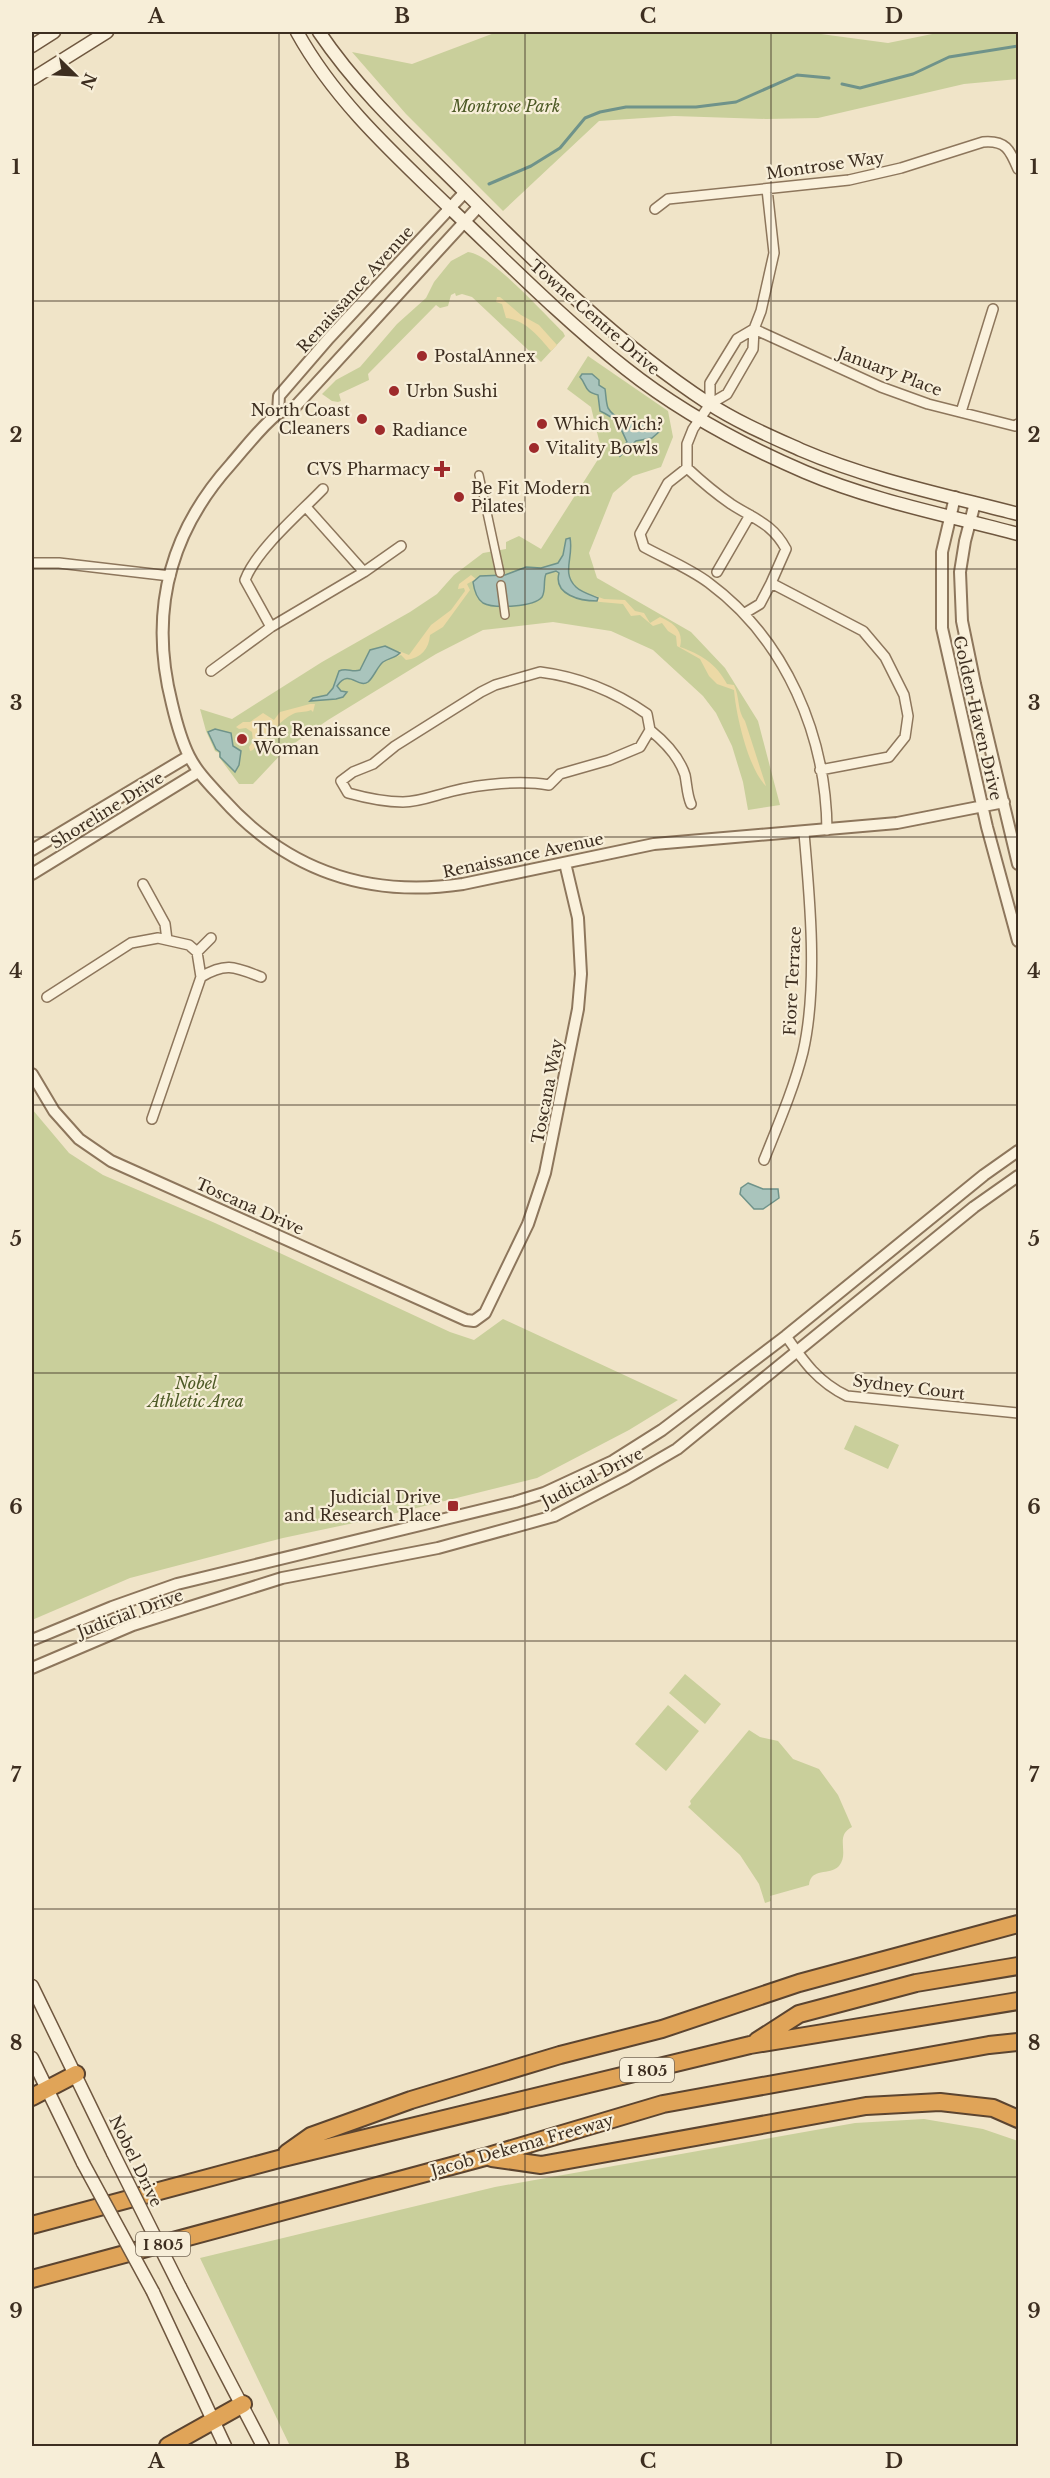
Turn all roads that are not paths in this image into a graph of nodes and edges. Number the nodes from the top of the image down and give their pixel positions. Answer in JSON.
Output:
{"nodes":[{"id":1,"x":54,"y":32,"type":"edge"},
{"id":2,"x":107,"y":32,"type":"edge"},
{"id":3,"x":297,"y":32,"type":"edge"},
{"id":4,"x":320,"y":32,"type":"edge"},
{"id":5,"x":32,"y":46,"type":"edge"},
{"id":6,"x":32,"y":79,"type":"edge"},
{"id":7,"x":1018,"y":169,"type":"edge"},
{"id":8,"x":767,"y":189,"type":"junction"},
{"id":9,"x":465,"y":192,"type":"junction"},
{"id":10,"x":479,"y":206,"type":"junction"},
{"id":11,"x":450,"y":208,"type":"junction"},
{"id":12,"x":655,"y":208,"type":"dead end"},
{"id":13,"x":464,"y":221,"type":"junction"},
{"id":14,"x":993,"y":309,"type":"dead end"},
{"id":15,"x":754,"y":329,"type":"junction"},
{"id":16,"x":710,"y":404,"type":"junction"},
{"id":17,"x":278,"y":412,"type":"junction"},
{"id":18,"x":961,"y":412,"type":"junction"},
{"id":19,"x":700,"y":419,"type":"junction"},
{"id":20,"x":1018,"y":424,"type":"edge"},
{"id":21,"x":687,"y":468,"type":"junction"},
{"id":22,"x":479,"y":476,"type":"dead end"},
{"id":23,"x":323,"y":489,"type":"dead end"},
{"id":24,"x":955,"y":498,"type":"junction"},
{"id":25,"x":975,"y":503,"type":"junction"},
{"id":26,"x":306,"y":507,"type":"junction"},
{"id":27,"x":1018,"y":514,"type":"edge"},
{"id":28,"x":750,"y":515,"type":"junction"},
{"id":29,"x":950,"y":517,"type":"junction"},
{"id":30,"x":970,"y":522,"type":"junction"},
{"id":31,"x":1018,"y":534,"type":"edge"},
{"id":32,"x":401,"y":546,"type":"dead end"},
{"id":33,"x":32,"y":563,"type":"edge"},
{"id":34,"x":364,"y":572,"type":"junction"},
{"id":35,"x":717,"y":572,"type":"dead end"},
{"id":36,"x":500,"y":573,"type":"dead end"},
{"id":37,"x":170,"y":576,"type":"junction"},
{"id":38,"x":771,"y":583,"type":"junction"},
{"id":39,"x":501,"y":585,"type":"dead end"},
{"id":40,"x":745,"y":613,"type":"junction"},
{"id":41,"x":505,"y":615,"type":"dead end"},
{"id":42,"x":271,"y":627,"type":"junction"},
{"id":43,"x":211,"y":671,"type":"dead end"},
{"id":44,"x":650,"y":730,"type":"junction"},
{"id":45,"x":189,"y":756,"type":"junction"},
{"id":46,"x":820,"y":770,"type":"junction"},
{"id":47,"x":198,"y":772,"type":"junction"},
{"id":48,"x":1004,"y":802,"type":"junction"},
{"id":49,"x":691,"y":804,"type":"dead end"},
{"id":50,"x":982,"y":807,"type":"junction"},
{"id":51,"x":827,"y":830,"type":"junction"},
{"id":52,"x":804,"y":833,"type":"junction"},
{"id":53,"x":32,"y":850,"type":"edge"},
{"id":54,"x":565,"y":863,"type":"junction"},
{"id":55,"x":1018,"y":864,"type":"edge"},
{"id":56,"x":32,"y":874,"type":"edge"},
{"id":57,"x":143,"y":884,"type":"dead end"},
{"id":58,"x":212,"y":938,"type":"dead end"},
{"id":59,"x":167,"y":940,"type":"junction"},
{"id":60,"x":1018,"y":941,"type":"edge"},
{"id":61,"x":197,"y":952,"type":"junction"},
{"id":62,"x":201,"y":976,"type":"junction"},
{"id":63,"x":261,"y":976,"type":"dead end"},
{"id":64,"x":47,"y":997,"type":"dead end"},
{"id":65,"x":32,"y":1074,"type":"edge"},
{"id":66,"x":152,"y":1119,"type":"dead end"},
{"id":67,"x":1018,"y":1151,"type":"edge"},
{"id":68,"x":764,"y":1160,"type":"dead end"},
{"id":69,"x":1018,"y":1176,"type":"edge"},
{"id":70,"x":485,"y":1313,"type":"joint"},
{"id":71,"x":786,"y":1336,"type":"junction"},
{"id":72,"x":797,"y":1352,"type":"junction"},
{"id":73,"x":1018,"y":1413,"type":"edge"},
{"id":74,"x":32,"y":1640,"type":"edge"},
{"id":75,"x":32,"y":1668,"type":"edge"},
{"id":76,"x":1018,"y":1924,"type":"edge"},
{"id":77,"x":1018,"y":1966,"type":"edge"},
{"id":78,"x":32,"y":1986,"type":"edge"},
{"id":79,"x":1018,"y":2001,"type":"edge"},
{"id":80,"x":1018,"y":2042,"type":"edge"},
{"id":81,"x":750,"y":2045,"type":"junction"},
{"id":82,"x":32,"y":2058,"type":"edge"},
{"id":83,"x":76,"y":2074,"type":"junction"},
{"id":84,"x":47,"y":2090,"type":"junction"},
{"id":85,"x":32,"y":2097,"type":"edge"},
{"id":86,"x":1018,"y":2118,"type":"edge"},
{"id":87,"x":485,"y":2157,"type":"junction"},
{"id":88,"x":279,"y":2159,"type":"junction"},
{"id":89,"x":32,"y":2225,"type":"edge"},
{"id":90,"x":32,"y":2279,"type":"edge"},
{"id":91,"x":243,"y":2404,"type":"junction"},
{"id":92,"x":212,"y":2421,"type":"junction"},
{"id":93,"x":168,"y":2446,"type":"edge"},
{"id":94,"x":225,"y":2446,"type":"edge"},
{"id":95,"x":263,"y":2446,"type":"edge"}],
"edges":[{"from":1,"to":5,"type":"main road"},
{"from":2,"to":6,"type":"main road"},
{"from":3,"to":11,"type":"main road","name":"Towne Centre Drive"},
{"from":4,"to":9,"type":"main road","name":"Towne Centre Drive"},
{"from":7,"to":8,"type":"street","name":"Montrose Way"},
{"from":8,"to":12,"type":"street","name":"Montrose Way"},
{"from":8,"to":15,"type":"street"},
{"from":9,"to":10,"type":"main road","name":"Towne Centre Drive"},
{"from":9,"to":11,"type":"street","name":"Renaissance Avenue"},
{"from":10,"to":13,"type":"street","name":"Renaissance Avenue"},
{"from":10,"to":16,"type":"main road","name":"Towne Centre Drive"},
{"from":11,"to":13,"type":"main road","name":"Towne Centre Drive"},
{"from":11,"to":17,"type":"street","name":"Renaissance Avenue"},
{"from":13,"to":17,"type":"street","name":"Renaissance Avenue"},
{"from":13,"to":19,"type":"main road","name":"Towne Centre Drive"},
{"from":14,"to":18,"type":"street"},
{"from":15,"to":16,"type":"street"},
{"from":15,"to":16,"type":"street"},
{"from":15,"to":18,"type":"street","name":"January Place"},
{"from":16,"to":19,"type":"street"},
{"from":16,"to":24,"type":"main road","name":"Towne Centre Drive"},
{"from":17,"to":37,"type":"street","name":"Renaissance Avenue"},
{"from":18,"to":20,"type":"street","name":"January Place"},
{"from":19,"to":21,"type":"street"},
{"from":19,"to":29,"type":"main road","name":"Towne Centre Drive"},
{"from":21,"to":28,"type":"street"},
{"from":21,"to":40,"type":"street"},
{"from":22,"to":36,"type":"street"},
{"from":23,"to":26,"type":"street"},
{"from":24,"to":25,"type":"main road","name":"Towne Centre Drive"},
{"from":24,"to":29,"type":"street","name":"Golden Haven Drive"},
{"from":25,"to":27,"type":"main road","name":"Towne Centre Drive"},
{"from":25,"to":30,"type":"street","name":"Golden Haven Drive"},
{"from":26,"to":34,"type":"street"},
{"from":26,"to":42,"type":"street"},
{"from":28,"to":35,"type":"street"},
{"from":28,"to":38,"type":"street"},
{"from":29,"to":30,"type":"main road","name":"Towne Centre Drive"},
{"from":29,"to":50,"type":"street","name":"Golden Haven Drive"},
{"from":30,"to":31,"type":"main road","name":"Towne Centre Drive"},
{"from":30,"to":48,"type":"street","name":"Golden Haven Drive"},
{"from":32,"to":34,"type":"street"},
{"from":33,"to":37,"type":"street"},
{"from":34,"to":42,"type":"street"},
{"from":37,"to":45,"type":"street","name":"Renaissance Avenue"},
{"from":38,"to":40,"type":"street"},
{"from":38,"to":46,"type":"street"},
{"from":39,"to":41,"type":"street"},
{"from":40,"to":46,"type":"street"},
{"from":42,"to":43,"type":"street"},
{"from":44,"to":44,"type":"street"},
{"from":44,"to":49,"type":"street"},
{"from":45,"to":47,"type":"street","name":"Renaissance Avenue"},
{"from":45,"to":53,"type":"street","name":"Shoreline Drive"},
{"from":46,"to":51,"type":"street"},
{"from":47,"to":54,"type":"street","name":"Renaissance Avenue"},
{"from":47,"to":56,"type":"street","name":"Shoreline Drive"},
{"from":48,"to":50,"type":"street","name":"Renaissance Avenue"},
{"from":48,"to":55,"type":"street","name":"Golden Haven Drive"},
{"from":50,"to":51,"type":"street","name":"Renaissance Avenue"},
{"from":50,"to":60,"type":"street","name":"Golden Haven Drive"},
{"from":51,"to":52,"type":"street","name":"Renaissance Avenue"},
{"from":52,"to":54,"type":"street","name":"Renaissance Avenue"},
{"from":52,"to":68,"type":"street","name":"Fiore Terrace"},
{"from":54,"to":70,"type":"street","name":"Toscana Way"},
{"from":57,"to":59,"type":"street"},
{"from":58,"to":61,"type":"street"},
{"from":59,"to":61,"type":"street"},
{"from":59,"to":64,"type":"street"},
{"from":61,"to":62,"type":"street"},
{"from":62,"to":63,"type":"street"},
{"from":62,"to":66,"type":"street"},
{"from":65,"to":70,"type":"street","name":"Toscana Drive"},
{"from":67,"to":71,"type":"street","name":"Judicial Drive"},
{"from":69,"to":72,"type":"street","name":"Judicial Drive"},
{"from":71,"to":72,"type":"street","name":"Sydney Court"},
{"from":71,"to":74,"type":"street","name":"Judicial Drive"},
{"from":72,"to":73,"type":"street","name":"Sydney Court"},
{"from":72,"to":75,"type":"street","name":"Judicial Drive"},
{"from":76,"to":88,"type":"highway"},
{"from":77,"to":81,"type":"highway"},
{"from":78,"to":83,"type":"main road","name":"Nobel Drive"},
{"from":79,"to":81,"type":"highway","number":"I 805"},
{"from":80,"to":87,"type":"highway","name":"Jacob Dekema Freeway","number":"I 805"},
{"from":81,"to":88,"type":"highway","number":"I 805"},
{"from":82,"to":84,"type":"main road"},
{"from":83,"to":84,"type":"highway"},
{"from":83,"to":91,"type":"main road","name":"Nobel Drive","bridge":true},
{"from":84,"to":85,"type":"highway"},
{"from":84,"to":92,"type":"main road","bridge":true},
{"from":86,"to":87,"type":"highway"},
{"from":87,"to":90,"type":"highway","name":"Jacob Dekema Freeway","number":"I 805"},
{"from":88,"to":89,"type":"highway","number":"I 805"},
{"from":91,"to":92,"type":"highway"},
{"from":91,"to":95,"type":"main road","name":"Nobel Drive"},
{"from":92,"to":93,"type":"highway"},
{"from":92,"to":94,"type":"main road"}]}
